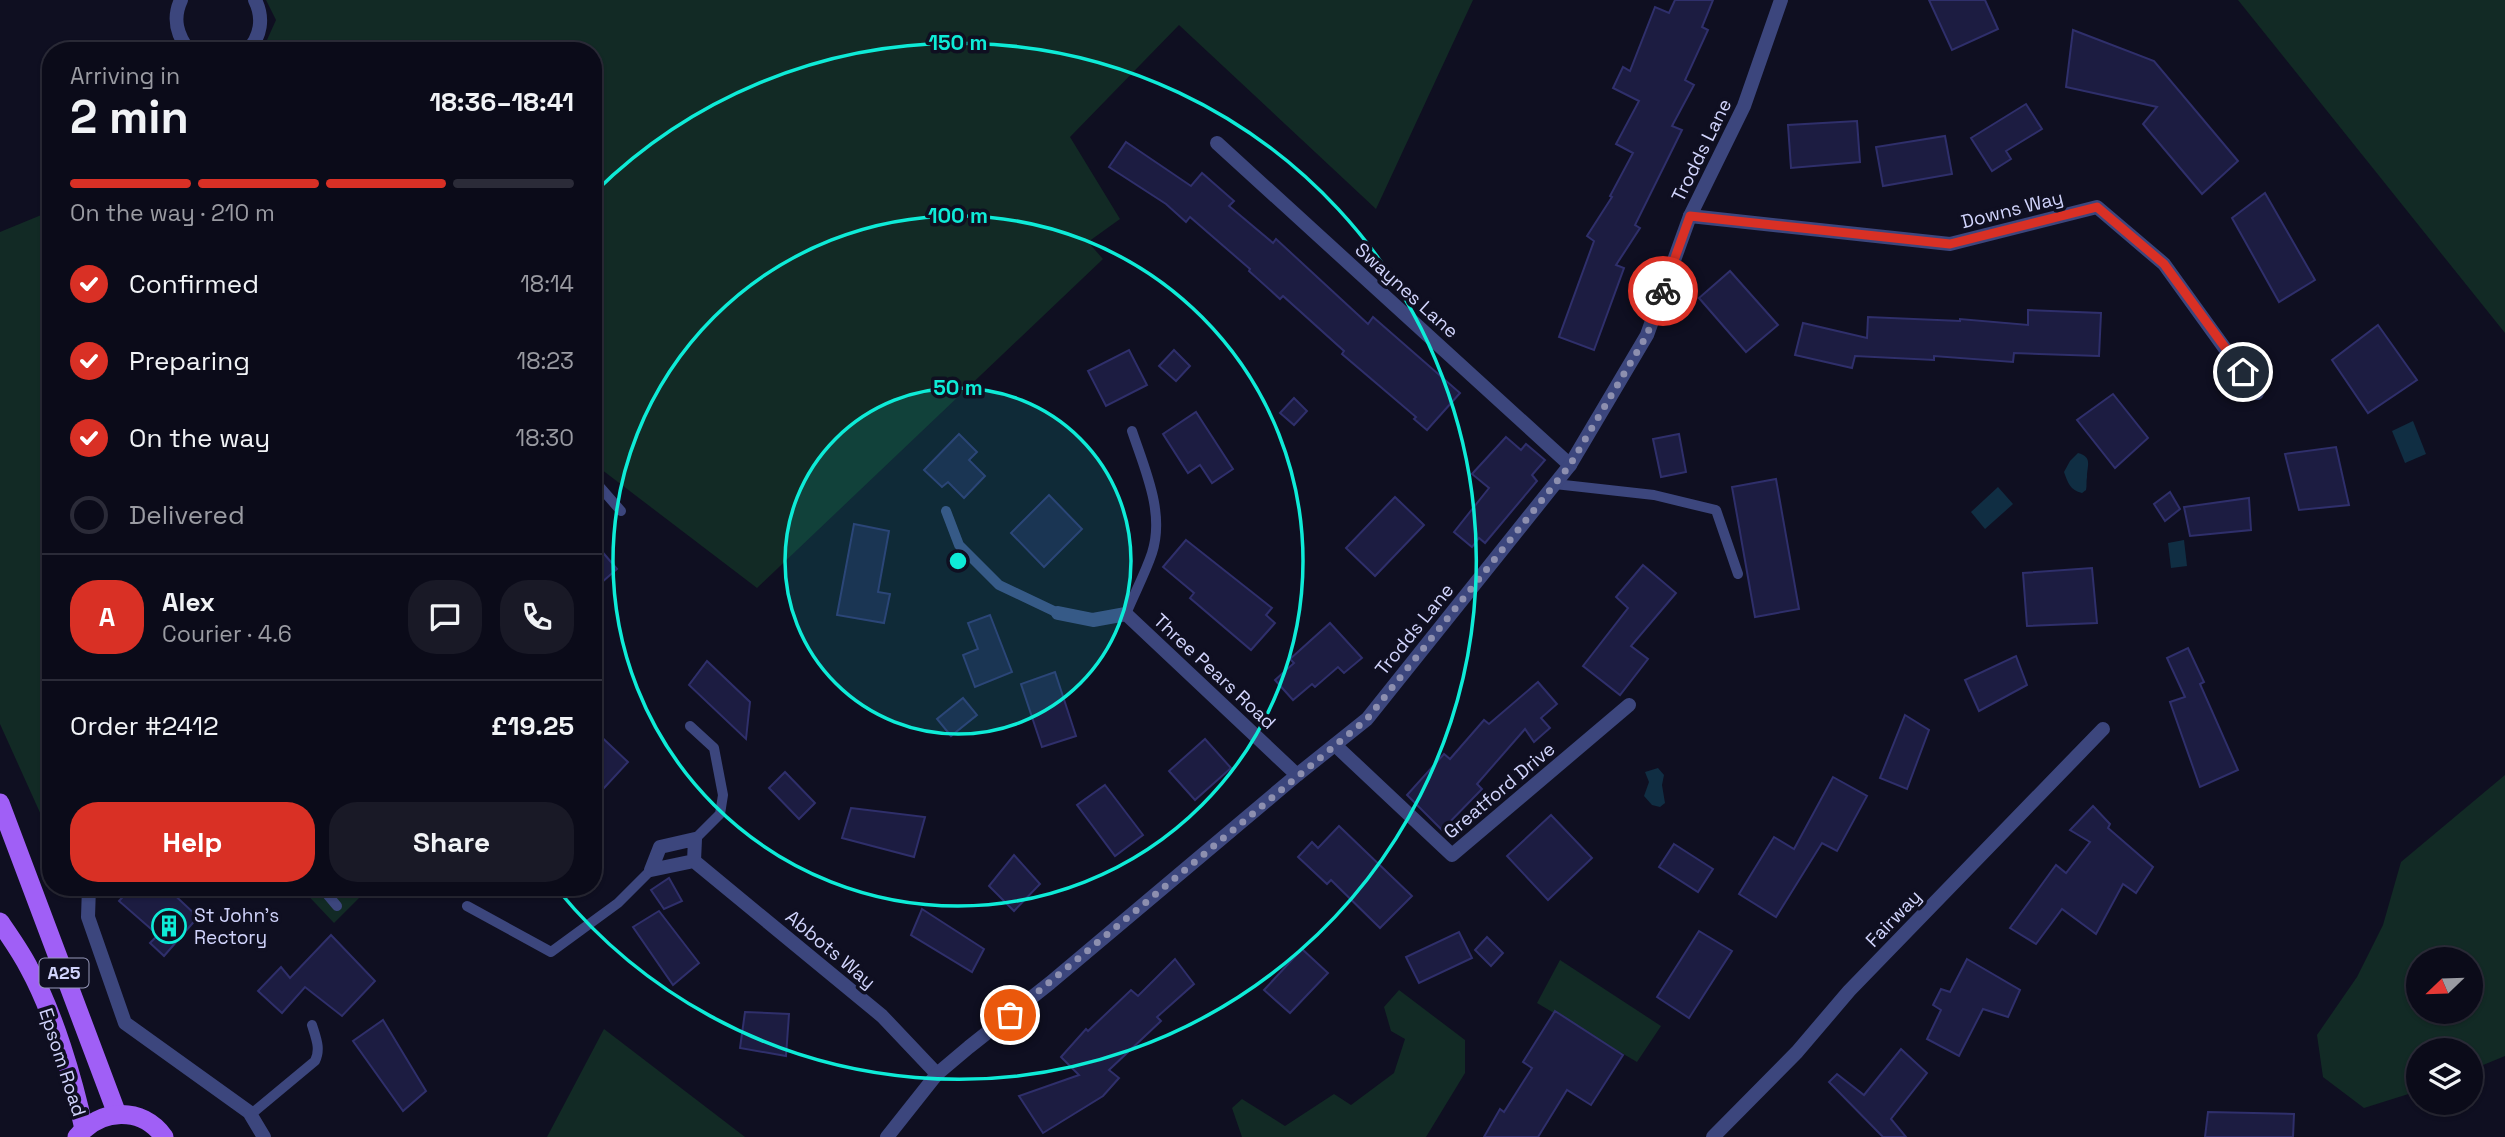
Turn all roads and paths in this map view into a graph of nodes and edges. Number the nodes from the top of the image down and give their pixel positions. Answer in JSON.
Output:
{"nodes":[{"id":1,"x":181,"y":0,"type":"edge"},
{"id":2,"x":255,"y":0,"type":"edge"},
{"id":3,"x":1781,"y":0,"type":"edge"},
{"id":4,"x":182,"y":42,"type":"edge"},
{"id":5,"x":253,"y":42,"type":"edge"},
{"id":6,"x":1217,"y":143,"type":"dead end"},
{"id":7,"x":1690,"y":216,"type":"junction"},
{"id":8,"x":2257,"y":393,"type":"dead end"},
{"id":9,"x":1132,"y":431,"type":"dead end"},
{"id":10,"x":1570,"y":465,"type":"junction"},
{"id":11,"x":1555,"y":484,"type":"junction"},
{"id":12,"x":602,"y":489,"type":"edge"},
{"id":13,"x":946,"y":510,"type":"dead end"},
{"id":14,"x":621,"y":511,"type":"dead end"},
{"id":15,"x":1738,"y":575,"type":"dead end"},
{"id":16,"x":1059,"y":613,"type":"joint"},
{"id":17,"x":1126,"y":614,"type":"junction"},
{"id":18,"x":1629,"y":705,"type":"dead end"},
{"id":19,"x":690,"y":726,"type":"dead end"},
{"id":20,"x":2104,"y":729,"type":"dead end"},
{"id":21,"x":1335,"y":745,"type":"junction"},
{"id":22,"x":1297,"y":775,"type":"junction"},
{"id":23,"x":0,"y":803,"type":"edge"},
{"id":24,"x":695,"y":839,"type":"junction"},
{"id":25,"x":694,"y":861,"type":"junction"},
{"id":26,"x":651,"y":870,"type":"junction"},
{"id":27,"x":89,"y":896,"type":"edge"},
{"id":28,"x":329,"y":896,"type":"edge"},
{"id":29,"x":337,"y":906,"type":"dead end"},
{"id":30,"x":467,"y":906,"type":"dead end"},
{"id":31,"x":0,"y":922,"type":"edge"},
{"id":32,"x":312,"y":1026,"type":"dead end"},
{"id":33,"x":937,"y":1074,"type":"junction"},
{"id":34,"x":117,"y":1114,"type":"junction"},
{"id":35,"x":250,"y":1115,"type":"junction"},
{"id":36,"x":80,"y":1133,"type":"edge"},
{"id":37,"x":165,"y":1134,"type":"edge"},
{"id":38,"x":264,"y":1137,"type":"edge"},
{"id":39,"x":887,"y":1137,"type":"edge"},
{"id":40,"x":1713,"y":1137,"type":"edge"}],
"edges":[{"from":1,"to":4,"type":"street"},
{"from":2,"to":5,"type":"street"},
{"from":3,"to":7,"type":"street","name":"Trodds Lane"},
{"from":6,"to":10,"type":"street","name":"Swaynes Lane"},
{"from":7,"to":8,"type":"street","name":"Downs Way"},
{"from":7,"to":10,"type":"street","name":"Trodds Lane"},
{"from":9,"to":17,"type":"lane"},
{"from":10,"to":11,"type":"street","name":"Trodds Lane"},
{"from":11,"to":15,"type":"lane"},
{"from":11,"to":21,"type":"street","name":"Trodds Lane"},
{"from":12,"to":14,"type":"lane"},
{"from":13,"to":16,"type":"lane"},
{"from":16,"to":17,"type":"street","name":"Three Pears Road"},
{"from":17,"to":22,"type":"street","name":"Three Pears Road"},
{"from":18,"to":21,"type":"street","name":"Greatford Drive"},
{"from":19,"to":24,"type":"lane"},
{"from":20,"to":40,"type":"street","name":"Fairway"},
{"from":21,"to":22,"type":"street","name":"Trodds Lane"},
{"from":22,"to":33,"type":"street","name":"Trodds Lane"},
{"from":23,"to":34,"type":"main road","name":"Epsom Road","number":"A25"},
{"from":24,"to":25,"type":"street"},
{"from":24,"to":26,"type":"street"},
{"from":25,"to":26,"type":"street"},
{"from":25,"to":33,"type":"street","name":"Abbots Way"},
{"from":26,"to":30,"type":"lane"},
{"from":27,"to":35,"type":"street"},
{"from":28,"to":29,"type":"lane"},
{"from":31,"to":36,"type":"main road","name":"Epsom Road","number":"A25"},
{"from":32,"to":35,"type":"lane"},
{"from":33,"to":39,"type":"street","name":"Trodds Lane"},
{"from":34,"to":36,"type":"main road"},
{"from":34,"to":37,"type":"main road"},
{"from":35,"to":38,"type":"street"}]}
